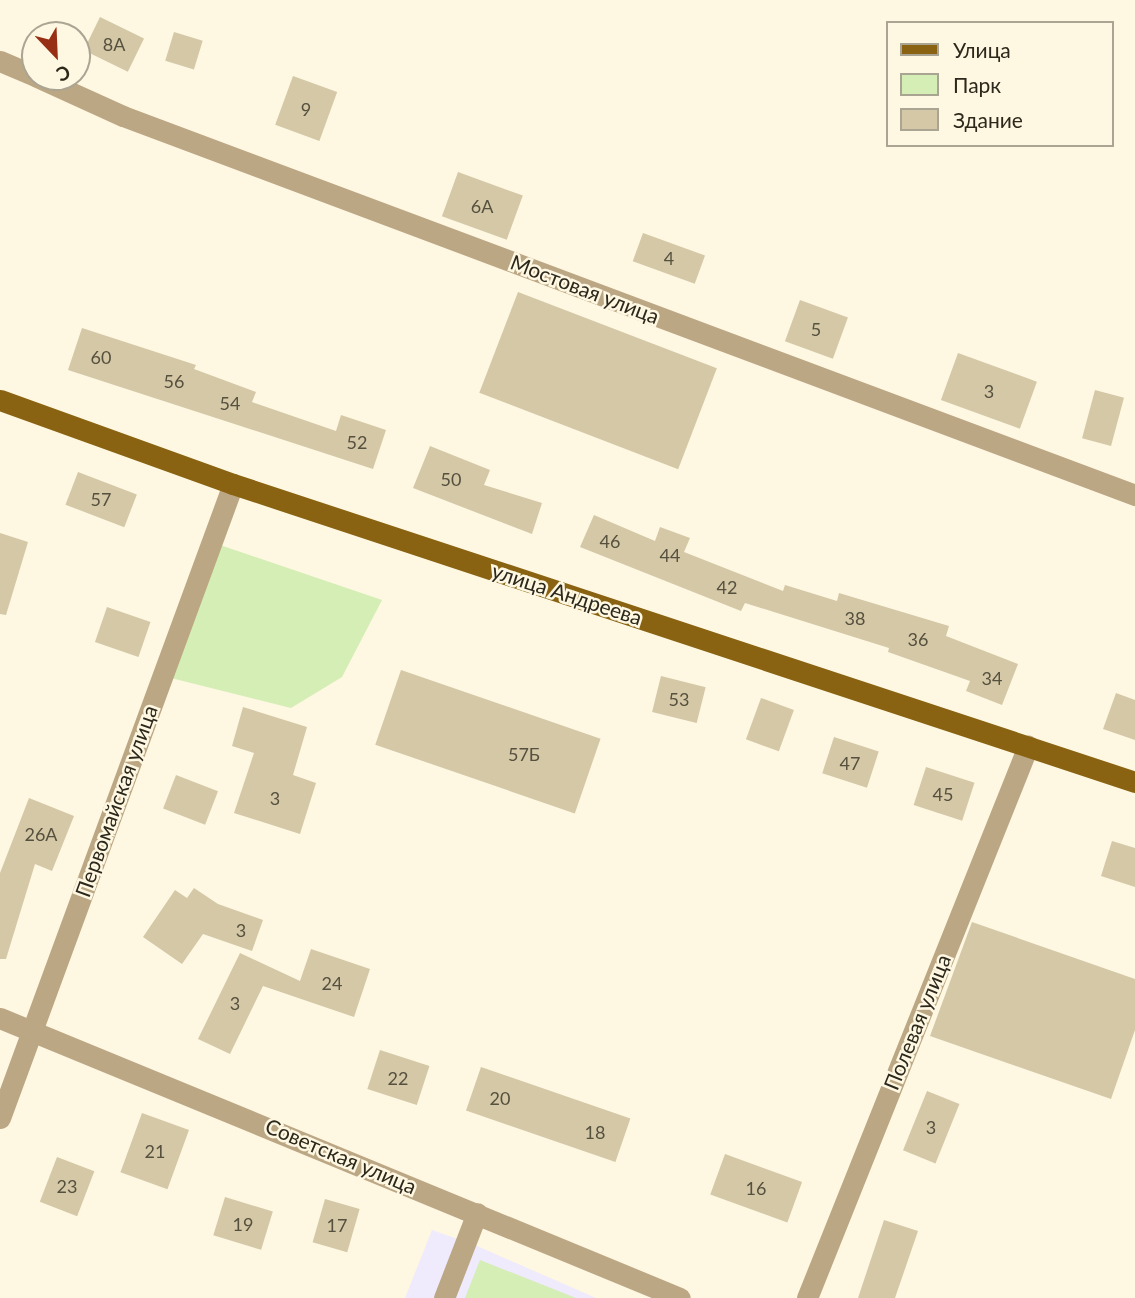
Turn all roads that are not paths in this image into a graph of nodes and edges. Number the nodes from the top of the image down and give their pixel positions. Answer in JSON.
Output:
{"nodes":[{"id":1,"x":0,"y":61,"type":"edge"},
{"id":2,"x":21,"y":70,"type":"edge"},
{"id":3,"x":68,"y":91,"type":"edge"},
{"id":4,"x":0,"y":400,"type":"edge"},
{"id":5,"x":233,"y":484,"type":"junction"},
{"id":6,"x":1135,"y":495,"type":"edge"},
{"id":7,"x":1028,"y":747,"type":"junction"},
{"id":8,"x":1135,"y":782,"type":"edge"},
{"id":9,"x":0,"y":1018,"type":"edge"},
{"id":10,"x":32,"y":1027,"type":"junction"},
{"id":11,"x":0,"y":1118,"type":"edge"},
{"id":12,"x":477,"y":1213,"type":"junction"},
{"id":13,"x":444,"y":1298,"type":"edge"},
{"id":14,"x":680,"y":1298,"type":"edge"},
{"id":15,"x":807,"y":1298,"type":"edge"}],
"edges":[{"from":1,"to":2,"type":"street","name":"Мостовая улица"},
{"from":3,"to":6,"type":"street","name":"Мостовая улица"},
{"from":4,"to":5,"type":"main road","name":"улица Андреева"},
{"from":5,"to":7,"type":"main road","name":"улица Андреева"},
{"from":5,"to":10,"type":"street","name":"Первомайская улица"},
{"from":7,"to":8,"type":"main road","name":"улица Андреева"},
{"from":7,"to":15,"type":"street","name":"Полевая улица"},
{"from":9,"to":10,"type":"street","name":"Советская улица"},
{"from":10,"to":11,"type":"street","name":"Первомайская улица"},
{"from":10,"to":12,"type":"street","name":"Советская улица"},
{"from":12,"to":13,"type":"street"},
{"from":12,"to":14,"type":"street","name":"Советская улица"}]}
